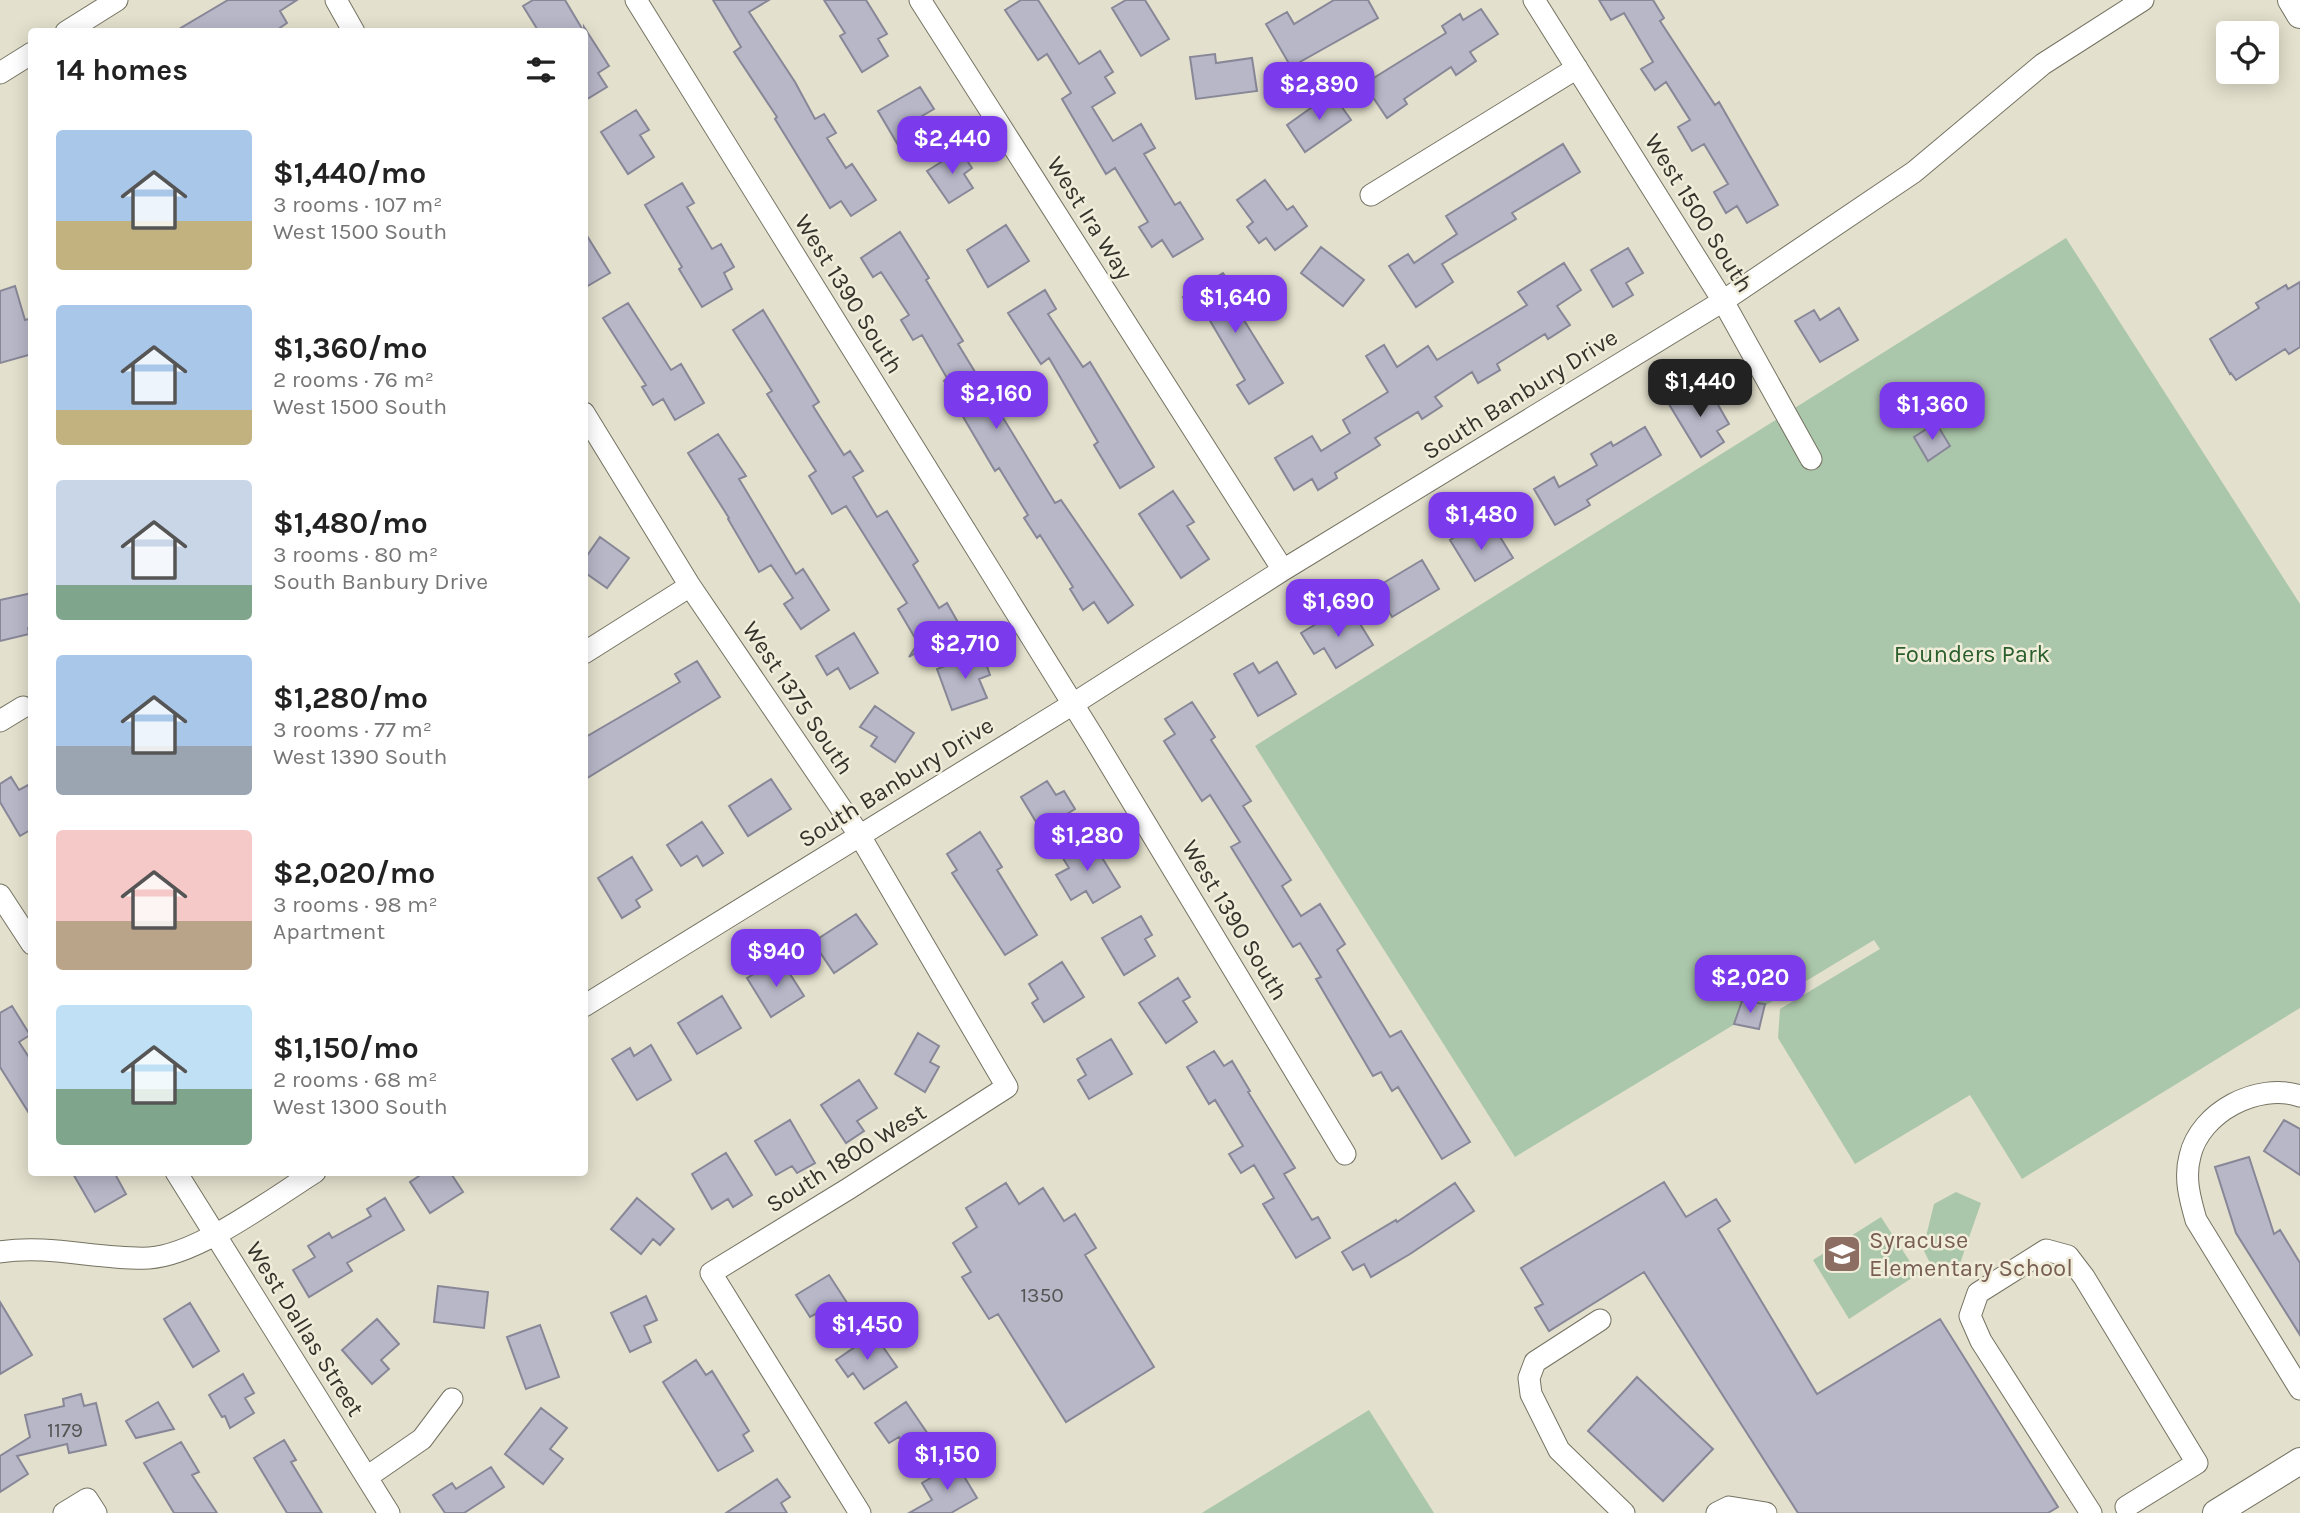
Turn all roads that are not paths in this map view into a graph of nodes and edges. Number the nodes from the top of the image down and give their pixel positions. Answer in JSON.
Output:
{"nodes":[{"id":1,"x":117,"y":0,"type":"edge"},
{"id":2,"x":336,"y":0,"type":"edge"},
{"id":3,"x":636,"y":0,"type":"edge"},
{"id":4,"x":920,"y":0,"type":"edge"},
{"id":5,"x":1534,"y":0,"type":"edge"},
{"id":6,"x":2143,"y":0,"type":"edge"},
{"id":7,"x":2291,"y":0,"type":"edge"},
{"id":8,"x":2300,"y":15,"type":"edge"},
{"id":9,"x":72,"y":28,"type":"edge"},
{"id":10,"x":352,"y":28,"type":"edge"},
{"id":11,"x":28,"y":56,"type":"edge"},
{"id":12,"x":1577,"y":68,"type":"junction"},
{"id":13,"x":0,"y":73,"type":"edge"},
{"id":14,"x":1371,"y":194,"type":"dead end"},
{"id":15,"x":1723,"y":301,"type":"junction"},
{"id":16,"x":588,"y":420,"type":"edge"},
{"id":17,"x":1811,"y":459,"type":"dead end"},
{"id":18,"x":1283,"y":570,"type":"junction"},
{"id":19,"x":690,"y":586,"type":"junction"},
{"id":20,"x":588,"y":650,"type":"edge"},
{"id":21,"x":1073,"y":704,"type":"junction"},
{"id":22,"x":23,"y":707,"type":"dead end"},
{"id":23,"x":0,"y":721,"type":"edge"},
{"id":24,"x":860,"y":836,"type":"junction"},
{"id":25,"x":0,"y":895,"type":"edge"},
{"id":26,"x":28,"y":938,"type":"edge"},
{"id":27,"x":588,"y":1004,"type":"edge"},
{"id":28,"x":1007,"y":1087,"type":"joint"},
{"id":29,"x":2300,"y":1096,"type":"edge"},
{"id":30,"x":1345,"y":1154,"type":"dead end"},
{"id":31,"x":179,"y":1176,"type":"edge"},
{"id":32,"x":309,"y":1176,"type":"edge"},
{"id":33,"x":216,"y":1234,"type":"junction"},
{"id":34,"x":0,"y":1252,"type":"edge"},
{"id":35,"x":1600,"y":1320,"type":"dead end"},
{"id":36,"x":2300,"y":1389,"type":"edge"},
{"id":37,"x":452,"y":1399,"type":"dead end"},
{"id":38,"x":2300,"y":1461,"type":"edge"},
{"id":39,"x":367,"y":1478,"type":"junction"},
{"id":40,"x":91,"y":1506,"type":"edge"},
{"id":41,"x":2123,"y":1509,"type":"edge"},
{"id":42,"x":64,"y":1513,"type":"edge"},
{"id":43,"x":389,"y":1513,"type":"edge"},
{"id":44,"x":860,"y":1513,"type":"edge"},
{"id":45,"x":1625,"y":1513,"type":"edge"},
{"id":46,"x":1717,"y":1513,"type":"edge"},
{"id":47,"x":1766,"y":1513,"type":"edge"},
{"id":48,"x":2091,"y":1513,"type":"edge"},
{"id":49,"x":2217,"y":1513,"type":"edge"}],
"edges":[{"from":1,"to":9,"type":"street"},
{"from":2,"to":10,"type":"street"},
{"from":3,"to":21,"type":"street","name":"West 1390 South"},
{"from":4,"to":18,"type":"street","name":"West Ira Way"},
{"from":5,"to":12,"type":"street","name":"West 1500 South"},
{"from":6,"to":15,"type":"street","name":"South Banbury Drive"},
{"from":7,"to":8,"type":"main road"},
{"from":11,"to":13,"type":"street"},
{"from":12,"to":14,"type":"street"},
{"from":12,"to":15,"type":"street","name":"West 1500 South"},
{"from":15,"to":17,"type":"street","name":"West 1500 South"},
{"from":15,"to":18,"type":"street","name":"South Banbury Drive"},
{"from":16,"to":19,"type":"street","name":"West 1375 South"},
{"from":18,"to":21,"type":"street","name":"South Banbury Drive"},
{"from":19,"to":20,"type":"street"},
{"from":19,"to":24,"type":"street","name":"West 1375 South"},
{"from":21,"to":24,"type":"street","name":"South Banbury Drive"},
{"from":21,"to":30,"type":"street","name":"West 1390 South"},
{"from":22,"to":23,"type":"street"},
{"from":24,"to":27,"type":"street","name":"South Banbury Drive"},
{"from":24,"to":28,"type":"street","name":"West 1375 South"},
{"from":25,"to":26,"type":"street"},
{"from":28,"to":44,"type":"street","name":"South 1800 West"},
{"from":29,"to":36,"type":"street"},
{"from":31,"to":33,"type":"street","name":"West Dallas Street"},
{"from":32,"to":33,"type":"street"},
{"from":33,"to":34,"type":"street"},
{"from":33,"to":39,"type":"street","name":"West Dallas Street"},
{"from":35,"to":45,"type":"street"},
{"from":37,"to":39,"type":"street"},
{"from":38,"to":49,"type":"main road"},
{"from":39,"to":43,"type":"street","name":"West Dallas Street"},
{"from":40,"to":42,"type":"street"},
{"from":41,"to":48,"type":"street"},
{"from":46,"to":47,"type":"street"}]}
